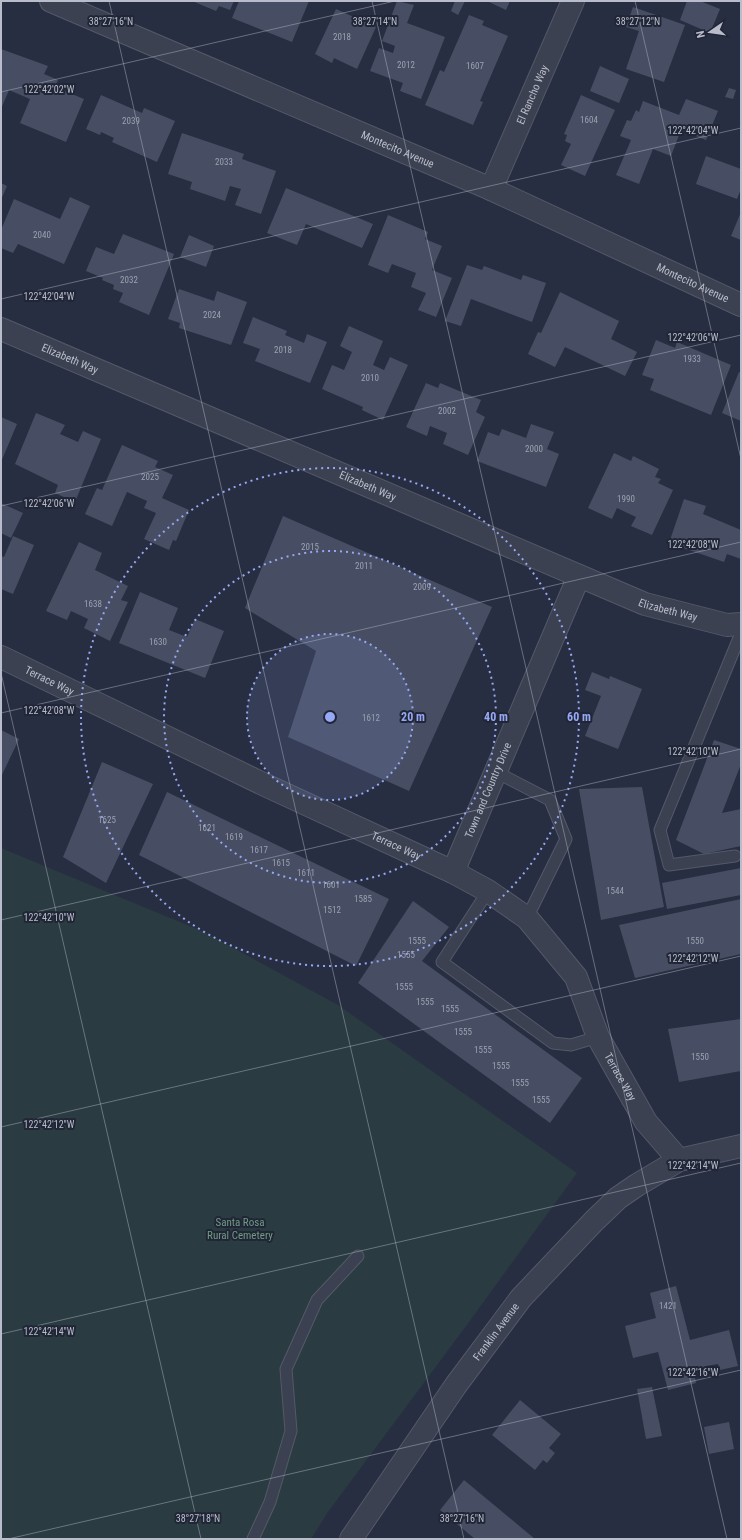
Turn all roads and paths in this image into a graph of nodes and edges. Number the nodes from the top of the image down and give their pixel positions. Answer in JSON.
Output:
{"nodes":[{"id":1,"x":51,"y":1,"type":"edge"},
{"id":2,"x":573,"y":1,"type":"edge"},
{"id":3,"x":491,"y":189,"type":"junction"},
{"id":4,"x":741,"y":305,"type":"edge"},
{"id":5,"x":1,"y":329,"type":"edge"},
{"id":6,"x":579,"y":576,"type":"junction"},
{"id":7,"x":741,"y":624,"type":"edge"},
{"id":8,"x":741,"y":633,"type":"edge"},
{"id":9,"x":1,"y":657,"type":"edge"},
{"id":10,"x":496,"y":772,"type":"junction"},
{"id":11,"x":735,"y":856,"type":"dead end"},
{"id":12,"x":453,"y":872,"type":"junction"},
{"id":13,"x":488,"y":891,"type":"junction"},
{"id":14,"x":527,"y":918,"type":"junction"},
{"id":15,"x":598,"y":1037,"type":"junction"},
{"id":16,"x":741,"y":1146,"type":"edge"},
{"id":17,"x":679,"y":1160,"type":"junction"},
{"id":18,"x":358,"y":1256,"type":"dead end"},
{"id":19,"x":253,"y":1539,"type":"edge"},
{"id":20,"x":351,"y":1539,"type":"edge"}],
"edges":[{"from":1,"to":3,"type":"street","name":"Montecito Avenue"},
{"from":2,"to":3,"type":"street","name":"El Rancho Way"},
{"from":3,"to":4,"type":"street","name":"Montecito Avenue"},
{"from":5,"to":6,"type":"street","name":"Elizabeth Way"},
{"from":6,"to":7,"type":"street","name":"Elizabeth Way"},
{"from":6,"to":10,"type":"street","name":"Town and Country Drive"},
{"from":8,"to":11,"type":"lane"},
{"from":9,"to":12,"type":"street","name":"Terrace Way"},
{"from":10,"to":12,"type":"street","name":"Town and Country Drive"},
{"from":10,"to":14,"type":"lane"},
{"from":12,"to":13,"type":"street","name":"Terrace Way"},
{"from":13,"to":14,"type":"street","name":"Terrace Way"},
{"from":13,"to":15,"type":"lane"},
{"from":14,"to":15,"type":"street","name":"Terrace Way"},
{"from":15,"to":17,"type":"street","name":"Terrace Way"},
{"from":16,"to":17,"type":"street","name":"Franklin Avenue"},
{"from":17,"to":20,"type":"street","name":"Franklin Avenue"},
{"from":18,"to":19,"type":"lane"}]}
